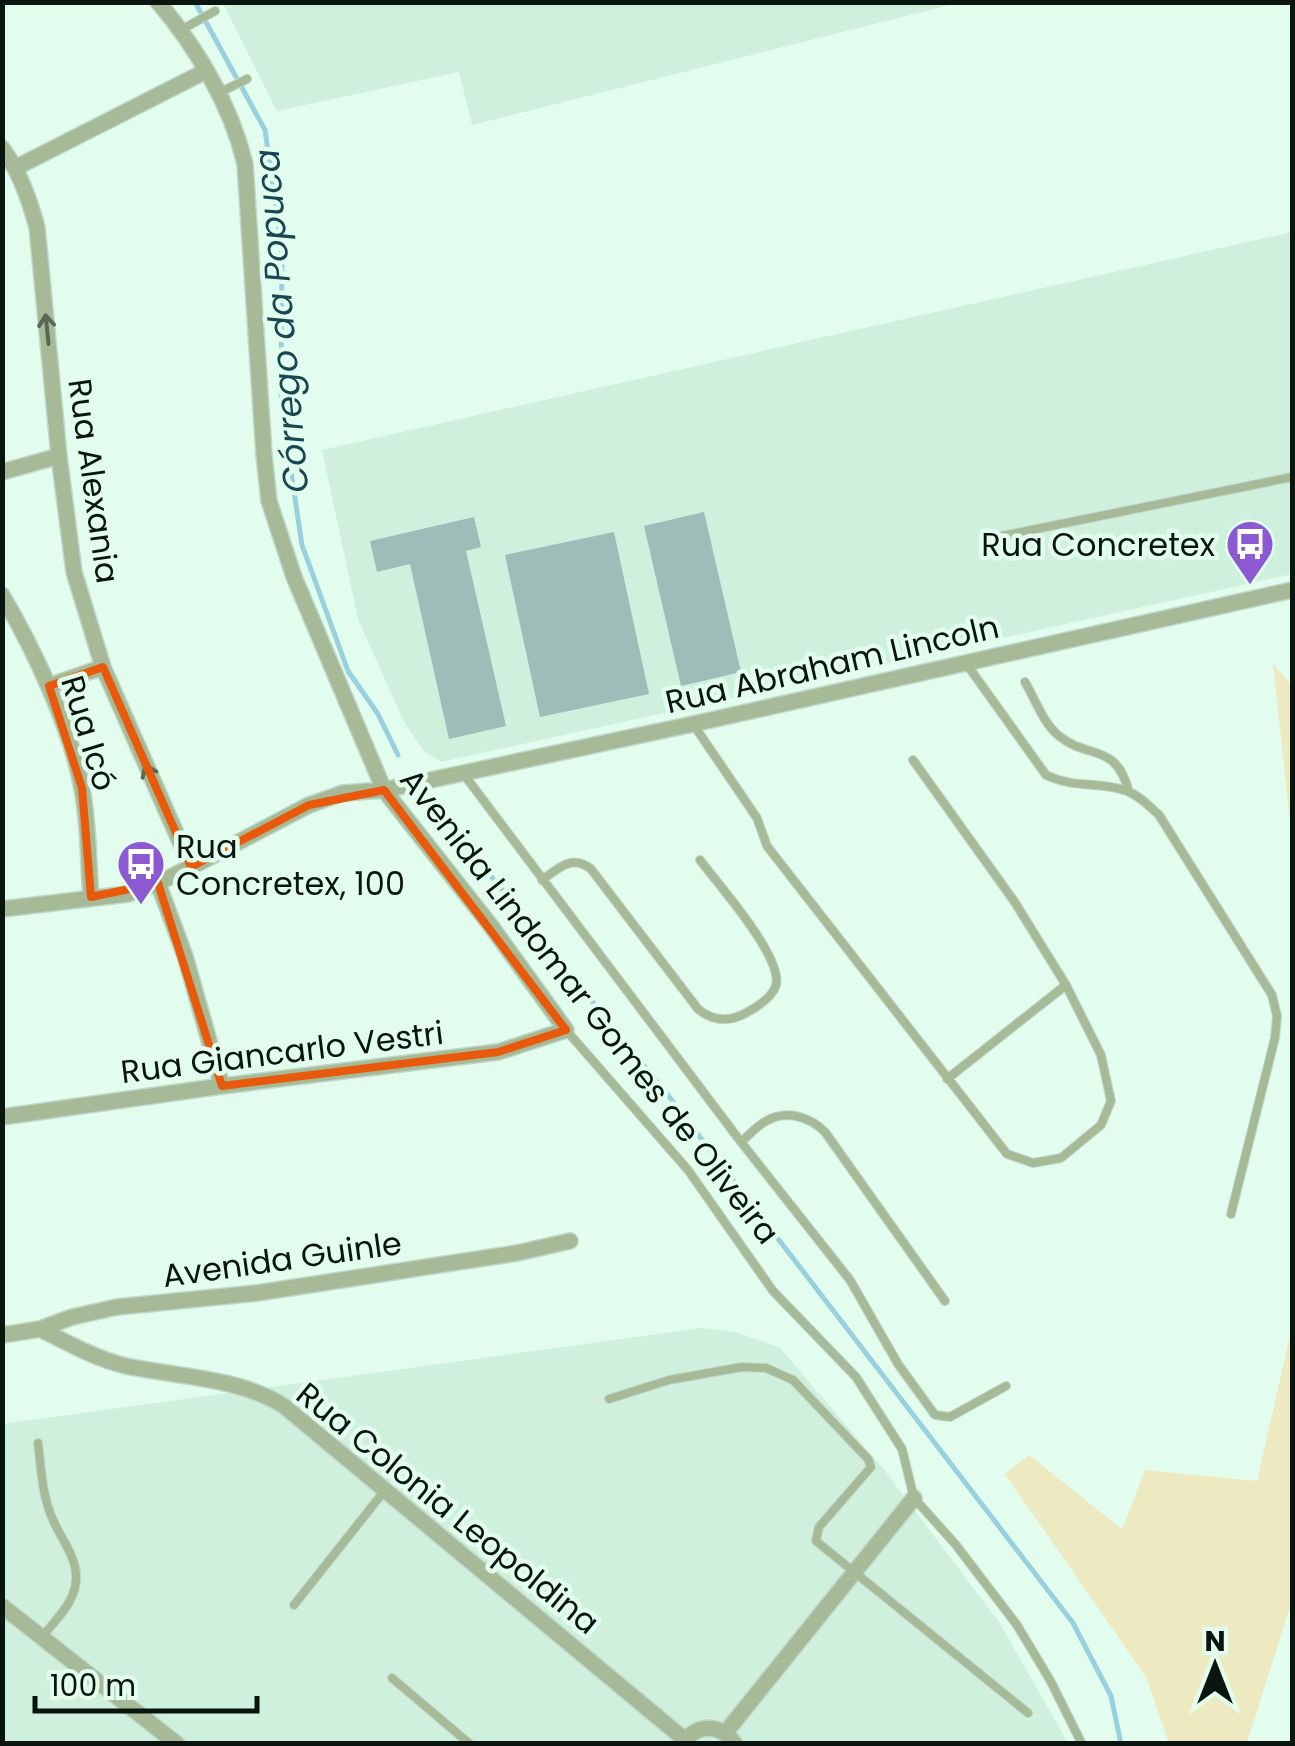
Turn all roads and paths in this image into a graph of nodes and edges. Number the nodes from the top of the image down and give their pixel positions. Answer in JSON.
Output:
{"nodes":[{"id":1,"x":158,"y":2,"type":"edge"},
{"id":2,"x":216,"y":11,"type":"dead end"},
{"id":3,"x":181,"y":30,"type":"junction"},
{"id":4,"x":206,"y":71,"type":"junction"},
{"id":5,"x":247,"y":79,"type":"dead end"},
{"id":6,"x":225,"y":90,"type":"junction"},
{"id":7,"x":2,"y":148,"type":"edge"},
{"id":8,"x":15,"y":168,"type":"junction"},
{"id":9,"x":59,"y":456,"type":"junction"},
{"id":10,"x":2,"y":472,"type":"edge"},
{"id":11,"x":1292,"y":477,"type":"edge"},
{"id":12,"x":992,"y":538,"type":"dead end"},
{"id":13,"x":1292,"y":590,"type":"edge"},
{"id":14,"x":2,"y":595,"type":"edge"},
{"id":15,"x":965,"y":662,"type":"junction"},
{"id":16,"x":103,"y":667,"type":"junction"},
{"id":17,"x":1025,"y":682,"type":"dead end"},
{"id":18,"x":49,"y":686,"type":"junction"},
{"id":19,"x":693,"y":724,"type":"junction"},
{"id":20,"x":912,"y":760,"type":"dead end"},
{"id":21,"x":462,"y":772,"type":"junction"},
{"id":22,"x":384,"y":790,"type":"junction"},
{"id":23,"x":1129,"y":792,"type":"junction"},
{"id":24,"x":700,"y":860,"type":"dead end"},
{"id":25,"x":191,"y":867,"type":"junction"},
{"id":26,"x":542,"y":880,"type":"junction"},
{"id":27,"x":158,"y":883,"type":"junction"},
{"id":28,"x":90,"y":897,"type":"junction"},
{"id":29,"x":2,"y":909,"type":"edge"},
{"id":30,"x":1066,"y":985,"type":"junction"},
{"id":31,"x":566,"y":1030,"type":"junction"},
{"id":32,"x":946,"y":1079,"type":"junction"},
{"id":33,"x":222,"y":1086,"type":"junction"},
{"id":34,"x":2,"y":1118,"type":"edge"},
{"id":35,"x":741,"y":1142,"type":"junction"},
{"id":36,"x":1231,"y":1214,"type":"dead end"},
{"id":37,"x":570,"y":1242,"type":"dead end"},
{"id":38,"x":945,"y":1301,"type":"dead end"},
{"id":39,"x":40,"y":1329,"type":"junction"},
{"id":40,"x":2,"y":1335,"type":"edge"},
{"id":41,"x":1006,"y":1386,"type":"dead end"},
{"id":42,"x":609,"y":1399,"type":"dead end"},
{"id":43,"x":38,"y":1443,"type":"dead end"},
{"id":44,"x":384,"y":1490,"type":"junction"},
{"id":45,"x":914,"y":1498,"type":"junction"},
{"id":46,"x":855,"y":1572,"type":"junction"},
{"id":47,"x":294,"y":1605,"type":"dead end"},
{"id":48,"x":2,"y":1606,"type":"edge"},
{"id":49,"x":42,"y":1637,"type":"junction"},
{"id":50,"x":392,"y":1678,"type":"dead end"},
{"id":51,"x":1028,"y":1713,"type":"dead end"},
{"id":52,"x":730,"y":1738,"type":"edge"},
{"id":53,"x":683,"y":1741,"type":"edge"},
{"id":54,"x":176,"y":1744,"type":"edge"},
{"id":55,"x":470,"y":1744,"type":"edge"},
{"id":56,"x":1082,"y":1744,"type":"edge"}],
"edges":[{"from":1,"to":3,"type":"street","name":"Avenida Lindomar Gomes de Oliveira"},
{"from":2,"to":3,"type":"lane"},
{"from":3,"to":4,"type":"street","name":"Avenida Lindomar Gomes de Oliveira"},
{"from":4,"to":6,"type":"street","name":"Avenida Lindomar Gomes de Oliveira"},
{"from":4,"to":8,"type":"street"},
{"from":5,"to":6,"type":"lane"},
{"from":6,"to":22,"type":"street","name":"Avenida Lindomar Gomes de Oliveira"},
{"from":7,"to":8,"type":"street","name":"Rua Alexania"},
{"from":9,"to":8,"type":"street","name":"Rua Alexania","one_way":true},
{"from":9,"to":10,"type":"street"},
{"from":9,"to":16,"type":"street","name":"Rua Alexania"},
{"from":11,"to":12,"type":"lane"},
{"from":13,"to":15,"type":"street","name":"Rua Abraham Lincoln"},
{"from":14,"to":18,"type":"street","name":"Rua Icó"},
{"from":15,"to":19,"type":"street","name":"Rua Abraham Lincoln"},
{"from":15,"to":23,"type":"lane"},
{"from":16,"to":18,"type":"street"},
{"from":25,"to":16,"type":"street","name":"Rua Alexania","one_way":true},
{"from":17,"to":23,"type":"lane"},
{"from":18,"to":28,"type":"street","name":"Rua Icó"},
{"from":19,"to":21,"type":"street","name":"Rua Abraham Lincoln"},
{"from":19,"to":32,"type":"lane"},
{"from":20,"to":30,"type":"lane"},
{"from":21,"to":22,"type":"street","name":"Rua Abraham Lincoln"},
{"from":21,"to":26,"type":"lane"},
{"from":22,"to":25,"type":"street"},
{"from":22,"to":31,"type":"street","name":"Avenida Lindomar Gomes de Oliveira"},
{"from":23,"to":36,"type":"lane"},
{"from":24,"to":26,"type":"lane"},
{"from":25,"to":27,"type":"street"},
{"from":26,"to":35,"type":"lane"},
{"from":27,"to":28,"type":"street"},
{"from":27,"to":33,"type":"street"},
{"from":28,"to":29,"type":"street"},
{"from":30,"to":32,"type":"lane"},
{"from":30,"to":32,"type":"lane"},
{"from":31,"to":33,"type":"street","name":"Rua Giancarlo Vestri"},
{"from":31,"to":45,"type":"lane","name":"Avenida Lindomar Gomes de Oliveira"},
{"from":33,"to":34,"type":"street","name":"Rua Giancarlo Vestri"},
{"from":35,"to":38,"type":"lane"},
{"from":35,"to":41,"type":"lane"},
{"from":37,"to":39,"type":"street","name":"Avenida Guinle"},
{"from":39,"to":40,"type":"street","name":"Avenida Guinle"},
{"from":39,"to":44,"type":"street","name":"Rua Colonia Leopoldina"},
{"from":42,"to":46,"type":"lane"},
{"from":43,"to":49,"type":"lane"},
{"from":44,"to":47,"type":"lane"},
{"from":44,"to":53,"type":"street","name":"Rua Colonia Leopoldina"},
{"from":45,"to":46,"type":"street"},
{"from":45,"to":56,"type":"lane","name":"Avenida Lindomar Gomes de Oliveira"},
{"from":46,"to":51,"type":"lane"},
{"from":46,"to":52,"type":"street"},
{"from":48,"to":49,"type":"street"},
{"from":49,"to":54,"type":"street"},
{"from":50,"to":55,"type":"lane"},
{"from":52,"to":53,"type":"street"}]}
